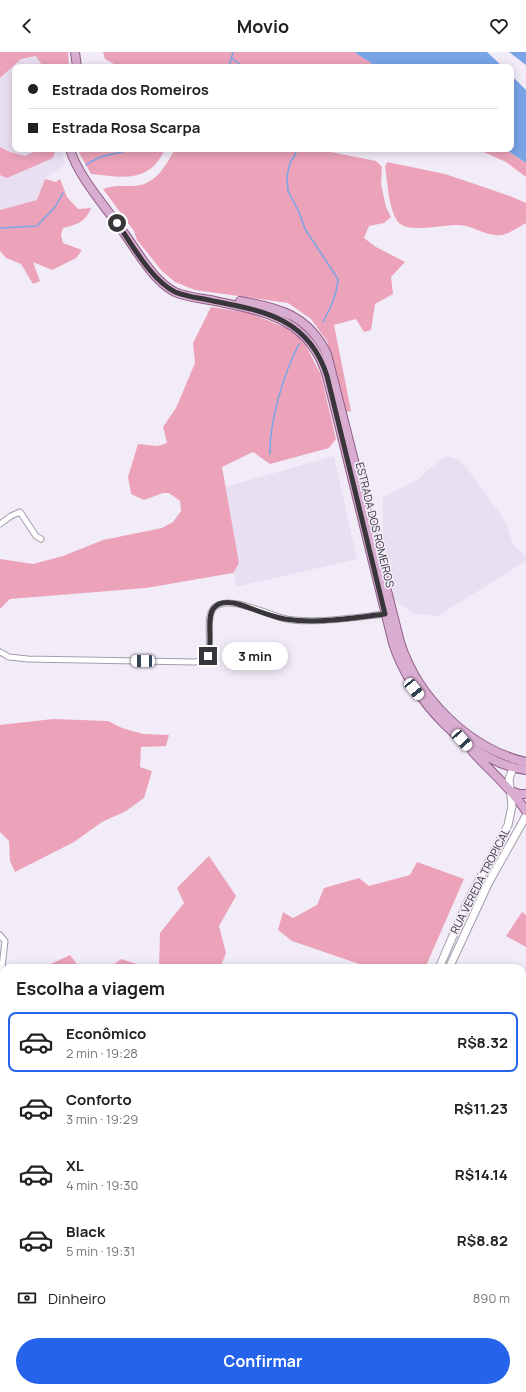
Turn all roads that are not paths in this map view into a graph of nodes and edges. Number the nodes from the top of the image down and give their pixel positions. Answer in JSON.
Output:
{"nodes":[{"id":1,"x":75,"y":52,"type":"edge"},
{"id":2,"x":77,"y":64,"type":"edge"},
{"id":3,"x":71,"y":152,"type":"edge"},
{"id":4,"x":203,"y":299,"type":"junction"},
{"id":5,"x":0,"y":524,"type":"edge"},
{"id":6,"x":41,"y":539,"type":"dead end"},
{"id":7,"x":385,"y":614,"type":"junction"},
{"id":8,"x":0,"y":652,"type":"edge"},
{"id":9,"x":462,"y":740,"type":"junction"},
{"id":10,"x":526,"y":763,"type":"edge"},
{"id":11,"x":513,"y":768,"type":"junction"},
{"id":12,"x":526,"y":770,"type":"edge"},
{"id":13,"x":510,"y":791,"type":"junction"},
{"id":14,"x":526,"y":794,"type":"edge"},
{"id":15,"x":526,"y":811,"type":"edge"},
{"id":16,"x":526,"y":816,"type":"edge"},
{"id":17,"x":0,"y":935,"type":"edge"},
{"id":18,"x":2,"y":964,"type":"edge"},
{"id":19,"x":441,"y":964,"type":"edge"},
{"id":20,"x":451,"y":964,"type":"edge"},
{"id":21,"x":0,"y":1056,"type":"edge"},
{"id":22,"x":0,"y":1061,"type":"edge"}],
"edges":[{"from":1,"to":2,"type":"main road"},
{"from":3,"to":4,"type":"main road","name":"ESTRADA DOS ROMEIROS"},
{"from":4,"to":7,"type":"main road","name":"ESTRADA DOS ROMEIROS"},
{"from":4,"to":10,"type":"main road","name":"ESTRADA DOS ROMEIROS"},
{"from":5,"to":6,"type":"street"},
{"from":7,"to":8,"type":"street"},
{"from":7,"to":9,"type":"main road","name":"ESTRADA DOS ROMEIROS"},
{"from":9,"to":11,"type":"main road","name":"ESTRADA DOS ROMEIROS"},
{"from":9,"to":13,"type":"main road"},
{"from":10,"to":11,"type":"main road"},
{"from":11,"to":12,"type":"main road","name":"ESTRADA DOS ROMEIROS"},
{"from":11,"to":13,"type":"street","name":"RUA VEREDA TROPICAL"},
{"from":13,"to":14,"type":"main road"},
{"from":13,"to":15,"type":"main road"},
{"from":13,"to":19,"type":"street","name":"RUA VEREDA TROPICAL"},
{"from":16,"to":20,"type":"street","name":"RUA VEREDA TROPICAL"},
{"from":17,"to":18,"type":"street"},
{"from":21,"to":22,"type":"street"}]}
